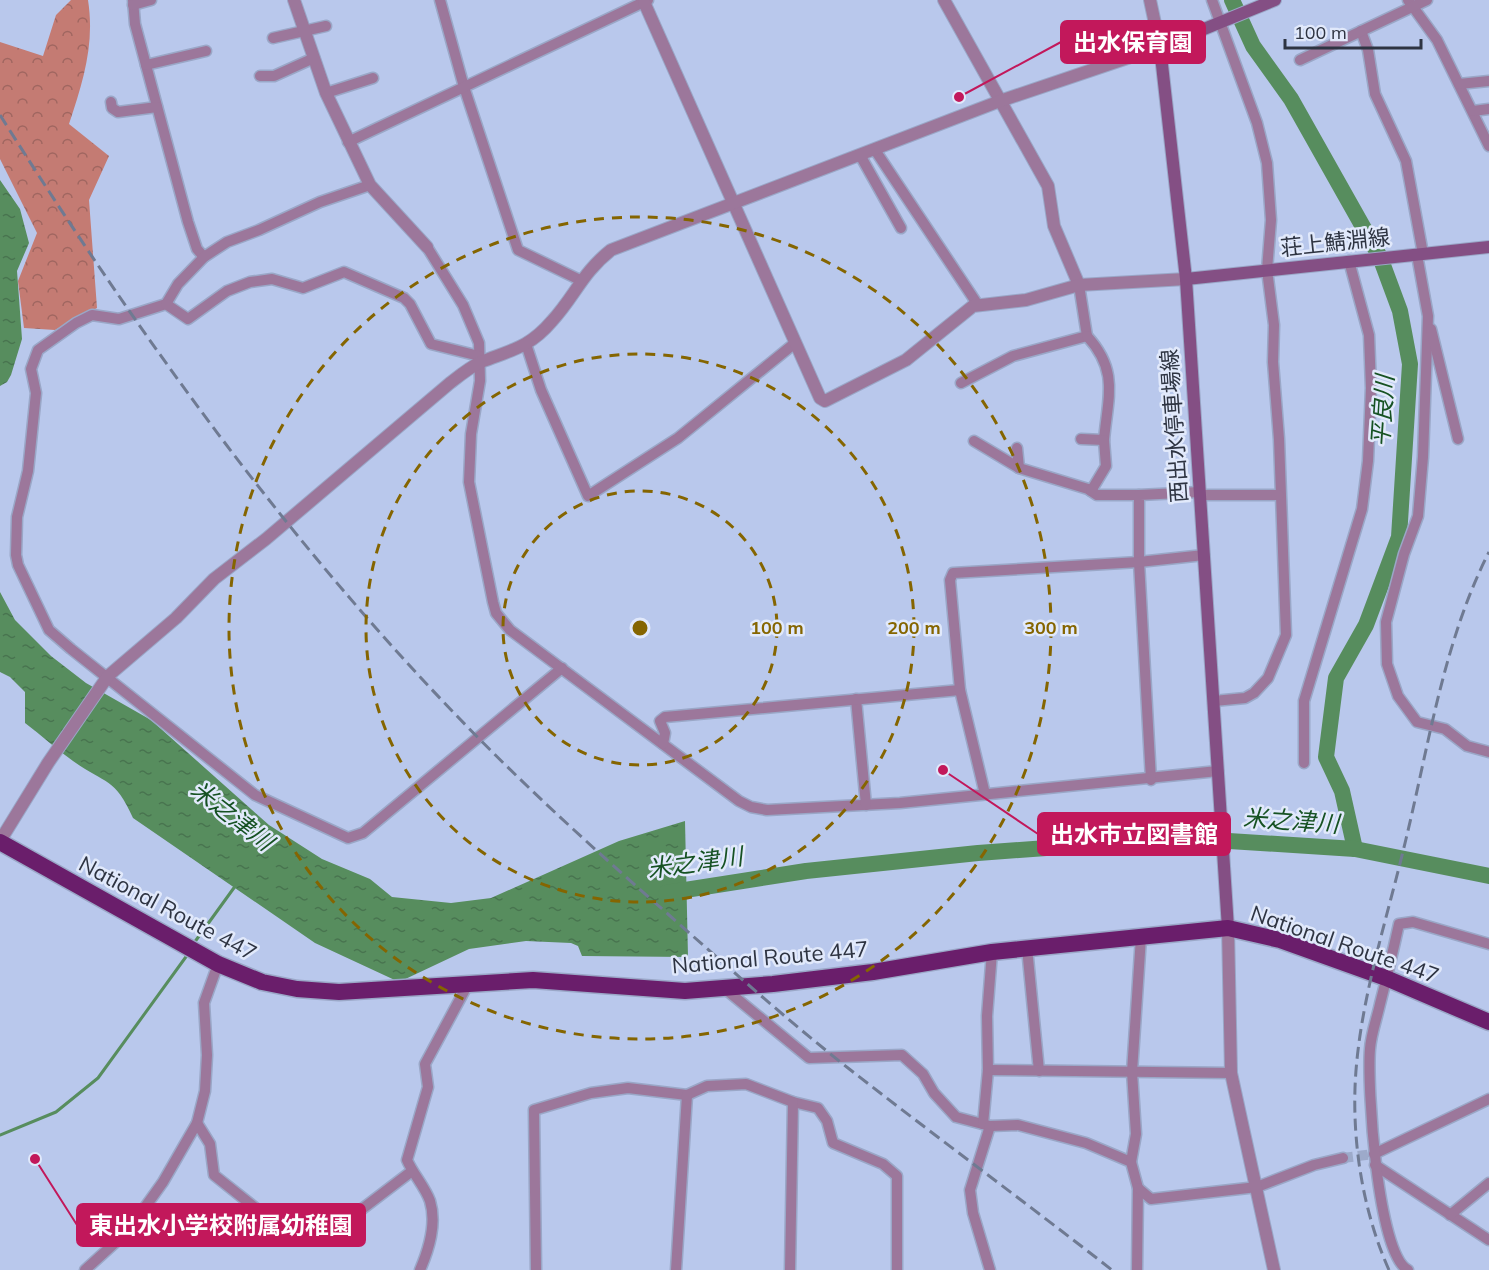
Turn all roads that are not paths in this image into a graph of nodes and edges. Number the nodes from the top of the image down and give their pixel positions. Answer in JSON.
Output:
{"nodes":[{"id":1,"x":151,"y":0,"type":"edge"},
{"id":2,"x":294,"y":0,"type":"edge"},
{"id":3,"x":440,"y":0,"type":"edge"},
{"id":4,"x":944,"y":0,"type":"edge"},
{"id":5,"x":1150,"y":0,"type":"edge"},
{"id":6,"x":1212,"y":0,"type":"edge"},
{"id":7,"x":1427,"y":0,"type":"edge"},
{"id":8,"x":645,"y":1,"type":"edge"},
{"id":9,"x":1268,"y":2,"type":"edge"},
{"id":10,"x":133,"y":3,"type":"edge"},
{"id":11,"x":1409,"y":3,"type":"edge"},
{"id":12,"x":1219,"y":21,"type":"junction"},
{"id":13,"x":326,"y":26,"type":"dead end"},
{"id":14,"x":304,"y":30,"type":"junction"},
{"id":15,"x":1361,"y":31,"type":"junction"},
{"id":16,"x":273,"y":38,"type":"dead end"},
{"id":17,"x":1160,"y":47,"type":"junction"},
{"id":18,"x":206,"y":51,"type":"dead end"},
{"id":19,"x":314,"y":58,"type":"junction"},
{"id":20,"x":1300,"y":60,"type":"dead end"},
{"id":21,"x":146,"y":65,"type":"junction"},
{"id":22,"x":260,"y":76,"type":"dead end"},
{"id":23,"x":373,"y":78,"type":"dead end"},
{"id":24,"x":1489,"y":81,"type":"edge"},
{"id":25,"x":1459,"y":84,"type":"junction"},
{"id":26,"x":464,"y":87,"type":"junction"},
{"id":27,"x":326,"y":93,"type":"junction"},
{"id":28,"x":999,"y":101,"type":"junction"},
{"id":29,"x":111,"y":102,"type":"dead end"},
{"id":30,"x":157,"y":107,"type":"junction"},
{"id":31,"x":1489,"y":109,"type":"edge"},
{"id":32,"x":1473,"y":111,"type":"junction"},
{"id":33,"x":348,"y":142,"type":"junction"},
{"id":34,"x":1489,"y":146,"type":"edge"},
{"id":35,"x":875,"y":150,"type":"junction"},
{"id":36,"x":860,"y":155,"type":"junction"},
{"id":37,"x":370,"y":186,"type":"junction"},
{"id":38,"x":732,"y":204,"type":"junction"},
{"id":39,"x":901,"y":228,"type":"dead end"},
{"id":40,"x":427,"y":247,"type":"joint"},
{"id":41,"x":1489,"y":247,"type":"edge"},
{"id":42,"x":1420,"y":254,"type":"junction"},
{"id":43,"x":204,"y":257,"type":"junction"},
{"id":44,"x":1349,"y":261,"type":"junction"},
{"id":45,"x":1267,"y":270,"type":"junction"},
{"id":46,"x":1186,"y":279,"type":"junction"},
{"id":47,"x":580,"y":280,"type":"junction"},
{"id":48,"x":1079,"y":285,"type":"junction"},
{"id":49,"x":166,"y":304,"type":"junction"},
{"id":50,"x":978,"y":304,"type":"junction"},
{"id":51,"x":1428,"y":316,"type":"junction"},
{"id":52,"x":1087,"y":336,"type":"junction"},
{"id":53,"x":795,"y":343,"type":"junction"},
{"id":54,"x":526,"y":344,"type":"junction"},
{"id":55,"x":479,"y":359,"type":"junction"},
{"id":56,"x":961,"y":383,"type":"dead end"},
{"id":57,"x":1081,"y":439,"type":"dead end"},
{"id":58,"x":1458,"y":439,"type":"dead end"},
{"id":59,"x":1104,"y":440,"type":"junction"},
{"id":60,"x":974,"y":441,"type":"dead end"},
{"id":61,"x":1017,"y":448,"type":"dead end"},
{"id":62,"x":1019,"y":468,"type":"junction"},
{"id":63,"x":1091,"y":491,"type":"junction"},
{"id":64,"x":1200,"y":494,"type":"junction"},
{"id":65,"x":1139,"y":495,"type":"junction"},
{"id":66,"x":1280,"y":495,"type":"junction"},
{"id":67,"x":1204,"y":555,"type":"junction"},
{"id":68,"x":1138,"y":562,"type":"junction"},
{"id":69,"x":562,"y":668,"type":"junction"},
{"id":70,"x":108,"y":676,"type":"junction"},
{"id":71,"x":960,"y":690,"type":"junction"},
{"id":72,"x":856,"y":699,"type":"junction"},
{"id":73,"x":1214,"y":701,"type":"junction"},
{"id":74,"x":663,"y":744,"type":"junction"},
{"id":75,"x":1489,"y":752,"type":"edge"},
{"id":76,"x":1304,"y":763,"type":"dead end"},
{"id":77,"x":1218,"y":775,"type":"junction"},
{"id":78,"x":1151,"y":780,"type":"junction"},
{"id":79,"x":985,"y":794,"type":"junction"},
{"id":80,"x":866,"y":805,"type":"junction"},
{"id":81,"x":0,"y":841,"type":"edge"},
{"id":82,"x":1228,"y":922,"type":"junction"},
{"id":83,"x":1141,"y":937,"type":"junction"},
{"id":84,"x":1489,"y":944,"type":"edge"},
{"id":85,"x":1027,"y":948,"type":"junction"},
{"id":86,"x":992,"y":952,"type":"junction"},
{"id":87,"x":218,"y":964,"type":"junction"},
{"id":88,"x":1386,"y":978,"type":"junction"},
{"id":89,"x":467,"y":986,"type":"junction"},
{"id":90,"x":724,"y":988,"type":"junction"},
{"id":91,"x":1488,"y":1020,"type":"edge"},
{"id":92,"x":988,"y":1070,"type":"junction"},
{"id":93,"x":1039,"y":1071,"type":"junction"},
{"id":94,"x":1131,"y":1072,"type":"junction"},
{"id":95,"x":1232,"y":1073,"type":"junction"},
{"id":96,"x":687,"y":1095,"type":"junction"},
{"id":97,"x":1489,"y":1099,"type":"edge"},
{"id":98,"x":793,"y":1102,"type":"junction"},
{"id":99,"x":197,"y":1123,"type":"junction"},
{"id":100,"x":986,"y":1125,"type":"junction"},
{"id":101,"x":1343,"y":1158,"type":"tunnel mouth"},
{"id":102,"x":1374,"y":1159,"type":"junction"},
{"id":103,"x":1131,"y":1162,"type":"junction"},
{"id":104,"x":412,"y":1170,"type":"junction"},
{"id":105,"x":1489,"y":1183,"type":"edge"},
{"id":106,"x":1257,"y":1187,"type":"junction"},
{"id":107,"x":1138,"y":1188,"type":"junction"},
{"id":108,"x":1450,"y":1215,"type":"junction"},
{"id":109,"x":1488,"y":1238,"type":"edge"},
{"id":110,"x":85,"y":1270,"type":"edge"},
{"id":111,"x":420,"y":1270,"type":"edge"},
{"id":112,"x":536,"y":1270,"type":"edge"},
{"id":113,"x":676,"y":1270,"type":"edge"},
{"id":114,"x":790,"y":1270,"type":"edge"},
{"id":115,"x":897,"y":1270,"type":"edge"},
{"id":116,"x":990,"y":1270,"type":"edge"},
{"id":117,"x":1137,"y":1270,"type":"edge"},
{"id":118,"x":1274,"y":1270,"type":"edge"},
{"id":119,"x":1408,"y":1270,"type":"edge"}],
"edges":[{"from":1,"to":10,"type":"street"},
{"from":2,"to":14,"type":"street"},
{"from":3,"to":26,"type":"street"},
{"from":4,"to":28,"type":"street"},
{"from":5,"to":17,"type":"street"},
{"from":6,"to":12,"type":"street"},
{"from":7,"to":11,"type":"street"},
{"from":8,"to":26,"type":"street"},
{"from":8,"to":38,"type":"street"},
{"from":9,"to":12,"type":"main road"},
{"from":10,"to":21,"type":"street"},
{"from":11,"to":15,"type":"street"},
{"from":11,"to":25,"type":"street"},
{"from":12,"to":17,"type":"main road"},
{"from":12,"to":45,"type":"street"},
{"from":13,"to":14,"type":"street"},
{"from":14,"to":16,"type":"street"},
{"from":14,"to":19,"type":"street"},
{"from":15,"to":20,"type":"street"},
{"from":15,"to":42,"type":"street"},
{"from":17,"to":28,"type":"street"},
{"from":17,"to":46,"type":"main road","name":"西出水停車場線"},
{"from":18,"to":21,"type":"street"},
{"from":19,"to":22,"type":"street"},
{"from":19,"to":27,"type":"street"},
{"from":21,"to":30,"type":"street"},
{"from":23,"to":27,"type":"street"},
{"from":24,"to":25,"type":"street"},
{"from":25,"to":32,"type":"street"},
{"from":26,"to":33,"type":"street"},
{"from":26,"to":47,"type":"street"},
{"from":27,"to":33,"type":"street"},
{"from":28,"to":35,"type":"street"},
{"from":28,"to":48,"type":"street"},
{"from":29,"to":30,"type":"street"},
{"from":30,"to":43,"type":"street"},
{"from":31,"to":32,"type":"street"},
{"from":32,"to":34,"type":"street"},
{"from":33,"to":37,"type":"street"},
{"from":35,"to":36,"type":"street"},
{"from":35,"to":50,"type":"street"},
{"from":36,"to":38,"type":"street"},
{"from":36,"to":39,"type":"street"},
{"from":37,"to":40,"type":"street"},
{"from":37,"to":43,"type":"street"},
{"from":38,"to":47,"type":"street"},
{"from":38,"to":53,"type":"street"},
{"from":40,"to":55,"type":"street"},
{"from":41,"to":42,"type":"main road","name":"荘上鯖淵線"},
{"from":42,"to":44,"type":"main road","name":"荘上鯖淵線"},
{"from":42,"to":51,"type":"street"},
{"from":43,"to":49,"type":"street"},
{"from":44,"to":45,"type":"main road","name":"荘上鯖淵線"},
{"from":44,"to":76,"type":"street"},
{"from":45,"to":46,"type":"main road","name":"荘上鯖淵線"},
{"from":45,"to":66,"type":"street"},
{"from":46,"to":48,"type":"street"},
{"from":46,"to":64,"type":"main road","name":"西出水停車場線"},
{"from":47,"to":54,"type":"street"},
{"from":48,"to":50,"type":"street"},
{"from":48,"to":52,"type":"street"},
{"from":49,"to":55,"type":"street"},
{"from":49,"to":70,"type":"street"},
{"from":50,"to":53,"type":"street"},
{"from":51,"to":58,"type":"street"},
{"from":51,"to":75,"type":"street"},
{"from":52,"to":56,"type":"street"},
{"from":52,"to":59,"type":"street"},
{"from":53,"to":54,"type":"street"},
{"from":54,"to":55,"type":"street"},
{"from":55,"to":69,"type":"street"},
{"from":55,"to":70,"type":"street"},
{"from":57,"to":59,"type":"street"},
{"from":59,"to":63,"type":"street"},
{"from":60,"to":62,"type":"street"},
{"from":61,"to":62,"type":"street"},
{"from":62,"to":63,"type":"street"},
{"from":63,"to":65,"type":"street"},
{"from":64,"to":65,"type":"street"},
{"from":64,"to":66,"type":"street"},
{"from":64,"to":67,"type":"main road","name":"西出水停車場線"},
{"from":65,"to":68,"type":"street"},
{"from":66,"to":73,"type":"street"},
{"from":67,"to":68,"type":"street"},
{"from":67,"to":73,"type":"main road","name":"西出水停車場線"},
{"from":68,"to":71,"type":"street"},
{"from":68,"to":78,"type":"street"},
{"from":69,"to":70,"type":"street"},
{"from":69,"to":74,"type":"street"},
{"from":70,"to":81,"type":"street"},
{"from":71,"to":72,"type":"street"},
{"from":71,"to":79,"type":"street"},
{"from":72,"to":74,"type":"street"},
{"from":72,"to":80,"type":"street"},
{"from":73,"to":77,"type":"main road","name":"西出水停車場線"},
{"from":74,"to":80,"type":"street"},
{"from":77,"to":78,"type":"street"},
{"from":77,"to":82,"type":"main road","name":"西出水停車場線"},
{"from":78,"to":79,"type":"street"},
{"from":79,"to":80,"type":"street"},
{"from":81,"to":87,"type":"highway","name":"National Route 447"},
{"from":82,"to":83,"type":"highway","name":"National Route 447"},
{"from":82,"to":88,"type":"highway","name":"National Route 447"},
{"from":82,"to":95,"type":"street"},
{"from":83,"to":85,"type":"highway","name":"National Route 447"},
{"from":83,"to":94,"type":"street"},
{"from":84,"to":88,"type":"street"},
{"from":85,"to":86,"type":"highway","name":"National Route 447"},
{"from":85,"to":93,"type":"street"},
{"from":86,"to":90,"type":"highway","name":"National Route 447"},
{"from":86,"to":92,"type":"street"},
{"from":87,"to":89,"type":"highway","name":"National Route 447"},
{"from":87,"to":99,"type":"street"},
{"from":88,"to":91,"type":"highway","name":"National Route 447"},
{"from":88,"to":102,"type":"street"},
{"from":89,"to":90,"type":"highway","name":"National Route 447"},
{"from":89,"to":104,"type":"street"},
{"from":90,"to":100,"type":"street"},
{"from":92,"to":93,"type":"street"},
{"from":92,"to":100,"type":"street"},
{"from":93,"to":94,"type":"street"},
{"from":94,"to":95,"type":"street"},
{"from":94,"to":103,"type":"street"},
{"from":95,"to":106,"type":"street"},
{"from":96,"to":98,"type":"street"},
{"from":96,"to":112,"type":"street"},
{"from":96,"to":113,"type":"street"},
{"from":97,"to":102,"type":"street"},
{"from":98,"to":114,"type":"street"},
{"from":98,"to":115,"type":"street"},
{"from":99,"to":104,"type":"street"},
{"from":99,"to":110,"type":"street"},
{"from":100,"to":103,"type":"street"},
{"from":100,"to":116,"type":"street"},
{"from":101,"to":106,"type":"street"},
{"from":102,"to":108,"type":"street"},
{"from":102,"to":119,"type":"street"},
{"from":103,"to":107,"type":"street"},
{"from":104,"to":111,"type":"street"},
{"from":105,"to":108,"type":"street"},
{"from":106,"to":107,"type":"street"},
{"from":106,"to":118,"type":"street"},
{"from":107,"to":117,"type":"street"},
{"from":108,"to":109,"type":"street"}]}
